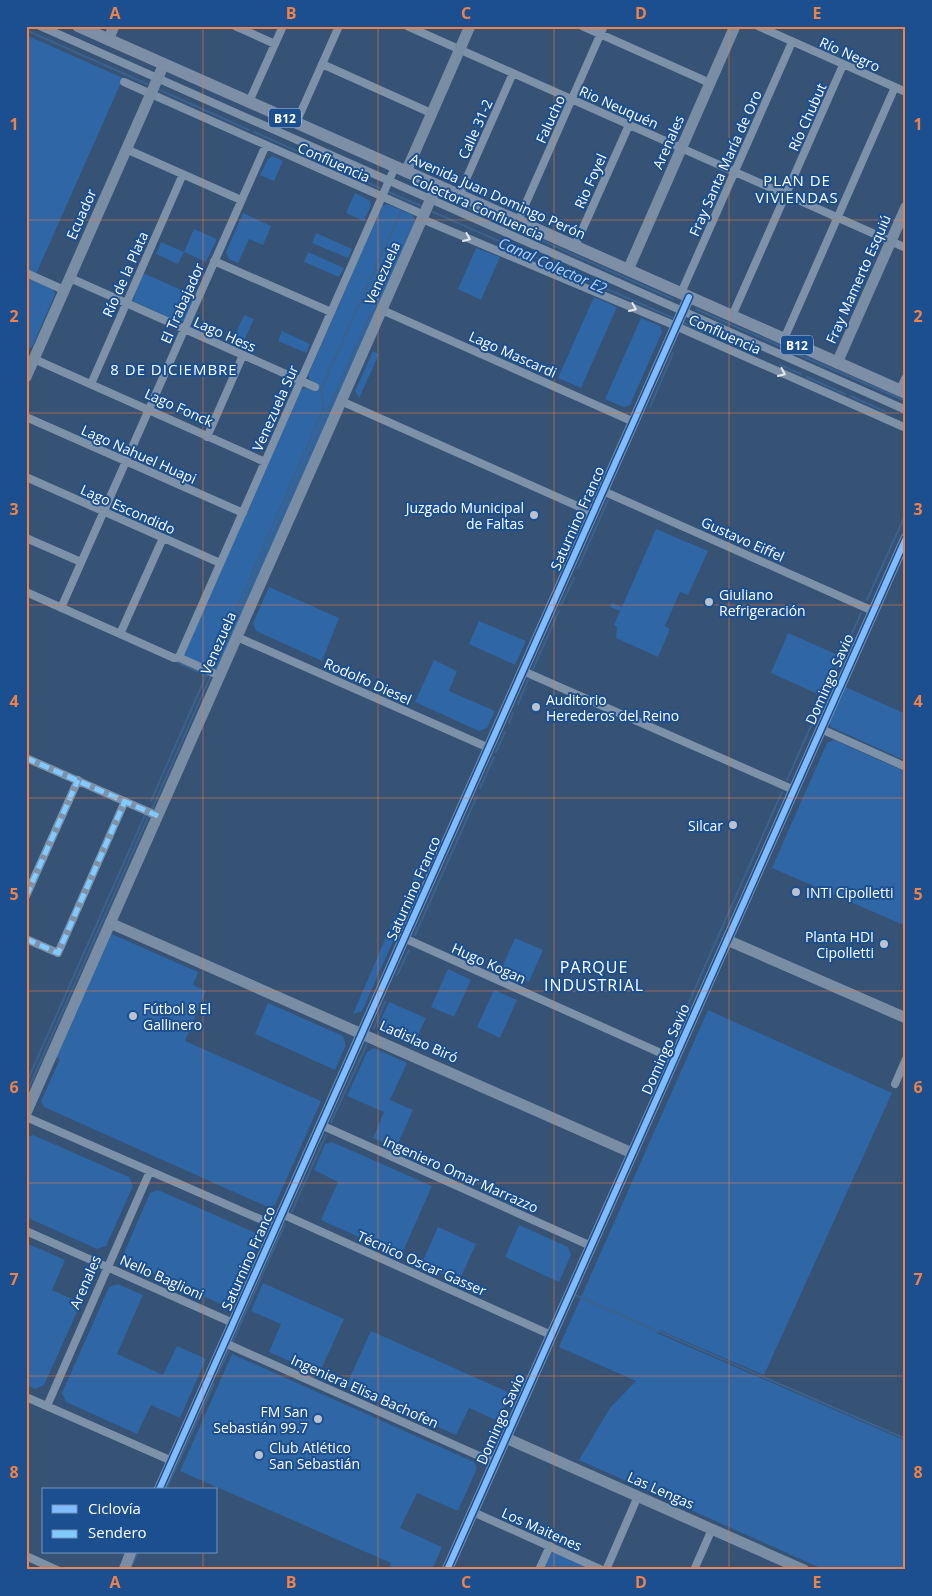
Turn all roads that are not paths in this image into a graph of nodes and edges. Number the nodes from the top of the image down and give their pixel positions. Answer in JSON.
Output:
{"nodes":[{"id":1,"x":40,"y":26,"type":"edge"},
{"id":2,"x":78,"y":26,"type":"edge"},
{"id":3,"x":114,"y":26,"type":"edge"},
{"id":4,"x":235,"y":26,"type":"edge"},
{"id":5,"x":283,"y":26,"type":"edge"},
{"id":6,"x":340,"y":26,"type":"edge"},
{"id":7,"x":407,"y":26,"type":"edge"},
{"id":8,"x":470,"y":26,"type":"edge"},
{"id":9,"x":582,"y":26,"type":"edge"},
{"id":10,"x":604,"y":26,"type":"edge"},
{"id":11,"x":735,"y":26,"type":"edge"},
{"id":12,"x":758,"y":26,"type":"edge"},
{"id":13,"x":600,"y":34,"type":"junction"},
{"id":14,"x":108,"y":40,"type":"junction"},
{"id":15,"x":792,"y":42,"type":"junction"},
{"id":16,"x":275,"y":44,"type":"junction"},
{"id":17,"x":460,"y":50,"type":"junction"},
{"id":18,"x":164,"y":64,"type":"junction"},
{"id":19,"x":322,"y":64,"type":"junction"},
{"id":20,"x":843,"y":64,"type":"junction"},
{"id":21,"x":513,"y":73,"type":"junction"},
{"id":22,"x":157,"y":78,"type":"junction"},
{"id":23,"x":124,"y":82,"type":"dead end"},
{"id":24,"x":710,"y":83,"type":"junction"},
{"id":25,"x":895,"y":88,"type":"junction"},
{"id":26,"x":906,"y":92,"type":"edge"},
{"id":27,"x":150,"y":94,"type":"junction"},
{"id":28,"x":572,"y":99,"type":"junction"},
{"id":29,"x":249,"y":102,"type":"junction"},
{"id":30,"x":432,"y":114,"type":"junction"},
{"id":31,"x":256,"y":122,"type":"junction"},
{"id":32,"x":296,"y":123,"type":"junction"},
{"id":33,"x":629,"y":125,"type":"junction"},
{"id":34,"x":248,"y":138,"type":"junction"},
{"id":35,"x":266,"y":145,"type":"junction"},
{"id":36,"x":682,"y":148,"type":"junction"},
{"id":37,"x":126,"y":149,"type":"junction"},
{"id":38,"x":401,"y":169,"type":"junction"},
{"id":39,"x":735,"y":172,"type":"junction"},
{"id":40,"x":183,"y":174,"type":"junction"},
{"id":41,"x":389,"y":181,"type":"junction"},
{"id":42,"x":437,"y":185,"type":"junction"},
{"id":43,"x":459,"y":195,"type":"junction"},
{"id":44,"x":786,"y":195,"type":"junction"},
{"id":45,"x":382,"y":197,"type":"junction"},
{"id":46,"x":241,"y":200,"type":"junction"},
{"id":47,"x":431,"y":200,"type":"junction"},
{"id":48,"x":906,"y":207,"type":"edge"},
{"id":49,"x":423,"y":217,"type":"junction"},
{"id":50,"x":837,"y":218,"type":"junction"},
{"id":51,"x":518,"y":221,"type":"junction"},
{"id":52,"x":890,"y":242,"type":"junction"},
{"id":53,"x":575,"y":246,"type":"junction"},
{"id":54,"x":906,"y":248,"type":"edge"},
{"id":55,"x":214,"y":261,"type":"junction"},
{"id":56,"x":628,"y":270,"type":"junction"},
{"id":57,"x":26,"y":273,"type":"edge"},
{"id":58,"x":70,"y":278,"type":"junction"},
{"id":59,"x":64,"y":290,"type":"junction"},
{"id":60,"x":685,"y":295,"type":"junction"},
{"id":61,"x":126,"y":303,"type":"junction"},
{"id":62,"x":382,"y":310,"type":"junction"},
{"id":63,"x":683,"y":311,"type":"junction"},
{"id":64,"x":331,"y":312,"type":"junction"},
{"id":65,"x":732,"y":316,"type":"junction"},
{"id":66,"x":676,"y":326,"type":"junction"},
{"id":67,"x":184,"y":329,"type":"junction"},
{"id":68,"x":786,"y":340,"type":"junction"},
{"id":69,"x":749,"y":341,"type":"junction"},
{"id":70,"x":243,"y":355,"type":"junction"},
{"id":71,"x":782,"y":355,"type":"junction"},
{"id":72,"x":743,"y":356,"type":"junction"},
{"id":73,"x":30,"y":357,"type":"edge"},
{"id":74,"x":837,"y":362,"type":"junction"},
{"id":75,"x":26,"y":377,"type":"edge"},
{"id":76,"x":906,"y":377,"type":"edge"},
{"id":77,"x":301,"y":381,"type":"junction"},
{"id":78,"x":91,"y":384,"type":"junction"},
{"id":79,"x":315,"y":387,"type":"dead end"},
{"id":80,"x":903,"y":392,"type":"edge"},
{"id":81,"x":341,"y":401,"type":"junction"},
{"id":82,"x":148,"y":410,"type":"junction"},
{"id":83,"x":906,"y":410,"type":"edge"},
{"id":84,"x":26,"y":417,"type":"edge"},
{"id":85,"x":634,"y":422,"type":"junction"},
{"id":86,"x":906,"y":428,"type":"edge"},
{"id":87,"x":207,"y":436,"type":"junction"},
{"id":88,"x":125,"y":461,"type":"junction"},
{"id":89,"x":265,"y":462,"type":"junction"},
{"id":90,"x":26,"y":477,"type":"edge"},
{"id":91,"x":603,"y":491,"type":"junction"},
{"id":92,"x":103,"y":511,"type":"junction"},
{"id":93,"x":242,"y":513,"type":"junction"},
{"id":94,"x":593,"y":513,"type":"junction"},
{"id":95,"x":26,"y":538,"type":"edge"},
{"id":96,"x":163,"y":538,"type":"junction"},
{"id":97,"x":906,"y":538,"type":"edge"},
{"id":98,"x":81,"y":562,"type":"junction"},
{"id":99,"x":220,"y":563,"type":"junction"},
{"id":100,"x":26,"y":592,"type":"edge"},
{"id":101,"x":61,"y":608,"type":"junction"},
{"id":102,"x":873,"y":611,"type":"junction"},
{"id":103,"x":120,"y":634,"type":"junction"},
{"id":104,"x":237,"y":637,"type":"junction"},
{"id":105,"x":177,"y":658,"type":"junction"},
{"id":106,"x":523,"y":671,"type":"junction"},
{"id":107,"x":220,"y":676,"type":"junction"},
{"id":108,"x":821,"y":729,"type":"junction"},
{"id":109,"x":488,"y":748,"type":"junction"},
{"id":110,"x":26,"y":758,"type":"edge"},
{"id":111,"x":906,"y":767,"type":"edge"},
{"id":112,"x":78,"y":780,"type":"junction"},
{"id":113,"x":794,"y":790,"type":"junction"},
{"id":114,"x":125,"y":801,"type":"junction"},
{"id":115,"x":158,"y":816,"type":"junction"},
{"id":116,"x":26,"y":896,"type":"edge"},
{"id":117,"x":110,"y":923,"type":"junction"},
{"id":118,"x":404,"y":938,"type":"junction"},
{"id":119,"x":26,"y":939,"type":"edge"},
{"id":120,"x":727,"y":940,"type":"junction"},
{"id":121,"x":906,"y":1018,"type":"edge"},
{"id":122,"x":362,"y":1034,"type":"junction"},
{"id":123,"x":674,"y":1059,"type":"junction"},
{"id":124,"x":906,"y":1059,"type":"edge"},
{"id":125,"x":895,"y":1084,"type":"dead end"},
{"id":126,"x":26,"y":1115,"type":"edge"},
{"id":127,"x":321,"y":1125,"type":"junction"},
{"id":128,"x":632,"y":1153,"type":"junction"},
{"id":129,"x":150,"y":1171,"type":"junction"},
{"id":130,"x":282,"y":1214,"type":"junction"},
{"id":131,"x":276,"y":1226,"type":"junction"},
{"id":132,"x":26,"y":1231,"type":"edge"},
{"id":133,"x":591,"y":1246,"type":"junction"},
{"id":134,"x":108,"y":1267,"type":"junction"},
{"id":135,"x":233,"y":1322,"type":"junction"},
{"id":136,"x":551,"y":1335,"type":"junction"},
{"id":137,"x":224,"y":1343,"type":"junction"},
{"id":138,"x":26,"y":1396,"type":"edge"},
{"id":139,"x":47,"y":1406,"type":"junction"},
{"id":140,"x":506,"y":1438,"type":"junction"},
{"id":141,"x":172,"y":1461,"type":"junction"},
{"id":142,"x":494,"y":1463,"type":"junction"},
{"id":143,"x":160,"y":1488,"type":"edge"},
{"id":144,"x":638,"y":1496,"type":"junction"},
{"id":145,"x":473,"y":1512,"type":"junction"},
{"id":146,"x":712,"y":1529,"type":"junction"},
{"id":147,"x":550,"y":1546,"type":"junction"},
{"id":148,"x":130,"y":1554,"type":"edge"},
{"id":149,"x":26,"y":1556,"type":"edge"},
{"id":150,"x":57,"y":1570,"type":"edge"},
{"id":151,"x":124,"y":1570,"type":"edge"},
{"id":152,"x":447,"y":1570,"type":"edge"},
{"id":153,"x":540,"y":1570,"type":"edge"},
{"id":154,"x":604,"y":1570,"type":"edge"},
{"id":155,"x":694,"y":1570,"type":"edge"},
{"id":156,"x":804,"y":1570,"type":"edge"}],
"edges":[{"from":1,"to":22,"type":"street","name":"Colectora Confluencia"},
{"from":2,"to":14,"type":"main road","name":"Avenida Juan Domingo Perón","number":"B12"},
{"from":3,"to":14,"type":"street"},
{"from":4,"to":16,"type":"street"},
{"from":5,"to":16,"type":"street"},
{"from":6,"to":19,"type":"street"},
{"from":7,"to":17,"type":"street","name":"Rio Neuquén"},
{"from":8,"to":17,"type":"street"},
{"from":9,"to":13,"type":"street"},
{"from":10,"to":13,"type":"street","name":"Falucho"},
{"from":11,"to":24,"type":"street","name":"Arenales"},
{"from":12,"to":15,"type":"street","name":"Río Negro"},
{"from":13,"to":24,"type":"street"},
{"from":13,"to":28,"type":"street","name":"Falucho"},
{"from":14,"to":18,"type":"main road","name":"Avenida Juan Domingo Perón","number":"B12"},
{"from":15,"to":20,"type":"street","name":"Río Negro"},
{"from":15,"to":39,"type":"street","name":"Fray Santa María de Oro"},
{"from":16,"to":29,"type":"street"},
{"from":17,"to":21,"type":"street","name":"Rio Neuquén"},
{"from":17,"to":30,"type":"street"},
{"from":18,"to":22,"type":"street","name":"Ecuador"},
{"from":18,"to":29,"type":"main road","name":"Avenida Juan Domingo Perón","number":"B12"},
{"from":19,"to":30,"type":"street"},
{"from":19,"to":32,"type":"street"},
{"from":20,"to":25,"type":"street","name":"Río Negro"},
{"from":20,"to":44,"type":"street","name":"Río Chubut"},
{"from":21,"to":28,"type":"street","name":"Rio Neuquén"},
{"from":21,"to":43,"type":"street","name":"Calle 31-2"},
{"from":22,"to":27,"type":"street","name":"Ecuador"},
{"from":22,"to":31,"type":"street","name":"Colectora Confluencia"},
{"from":23,"to":27,"type":"street","name":"Confluencia"},
{"from":24,"to":36,"type":"street","name":"Arenales"},
{"from":25,"to":26,"type":"street","name":"Río Negro"},
{"from":25,"to":50,"type":"street"},
{"from":27,"to":34,"type":"street","name":"Confluencia"},
{"from":27,"to":37,"type":"street","name":"Ecuador"},
{"from":28,"to":33,"type":"street","name":"Rio Neuquén"},
{"from":28,"to":51,"type":"street","name":"Falucho"},
{"from":29,"to":32,"type":"main road","name":"Avenida Juan Domingo Perón","number":"B12"},
{"from":30,"to":38,"type":"street"},
{"from":31,"to":34,"type":"street"},
{"from":31,"to":41,"type":"street","name":"Colectora Confluencia"},
{"from":32,"to":38,"type":"main road","name":"Avenida Juan Domingo Perón","number":"B12"},
{"from":33,"to":36,"type":"street","name":"Rio Neuquén"},
{"from":33,"to":53,"type":"street","name":"Rio Foyel"},
{"from":34,"to":35,"type":"street","name":"Confluencia"},
{"from":35,"to":45,"type":"street","name":"Confluencia"},
{"from":35,"to":46,"type":"street","name":"El Trabajador"},
{"from":36,"to":39,"type":"street","name":"Rio Neuquén"},
{"from":36,"to":56,"type":"street","name":"Arenales"},
{"from":37,"to":40,"type":"street"},
{"from":37,"to":58,"type":"street","name":"Ecuador"},
{"from":38,"to":41,"type":"street","name":"Venezuela Sur"},
{"from":38,"to":42,"type":"main road","name":"Avenida Juan Domingo Perón","number":"B12"},
{"from":39,"to":44,"type":"street","name":"Rio Neuquén"},
{"from":39,"to":60,"type":"street","name":"Fray Santa María de Oro"},
{"from":40,"to":46,"type":"street"},
{"from":40,"to":61,"type":"street","name":"Río de la Plata"},
{"from":41,"to":45,"type":"street","name":"Venezuela Sur"},
{"from":41,"to":47,"type":"street","name":"Colectora Confluencia"},
{"from":42,"to":43,"type":"main road","name":"Avenida Juan Domingo Perón","number":"B12"},
{"from":42,"to":47,"type":"street","name":"Venezuela"},
{"from":43,"to":51,"type":"main road","name":"Avenida Juan Domingo Perón","number":"B12"},
{"from":44,"to":50,"type":"street","name":"Rio Neuquén"},
{"from":44,"to":65,"type":"street","name":"Río Chubut"},
{"from":45,"to":49,"type":"street","name":"Confluencia"},
{"from":45,"to":64,"type":"street","name":"Venezuela Sur"},
{"from":46,"to":55,"type":"street","name":"El Trabajador"},
{"from":47,"to":49,"type":"street","name":"Venezuela"},
{"from":47,"to":63,"type":"street","name":"Colectora Confluencia"},
{"from":48,"to":52,"type":"street","name":"Fray Mamerto Esquiú"},
{"from":49,"to":62,"type":"street","name":"Venezuela"},
{"from":49,"to":66,"type":"street","name":"Confluencia","one_way":true},
{"from":50,"to":52,"type":"street","name":"Rio Neuquén"},
{"from":50,"to":68,"type":"street"},
{"from":51,"to":53,"type":"main road","name":"Avenida Juan Domingo Perón","number":"B12"},
{"from":52,"to":54,"type":"street","name":"Rio Neuquén"},
{"from":52,"to":74,"type":"street","name":"Fray Mamerto Esquiú"},
{"from":53,"to":56,"type":"main road","name":"Avenida Juan Domingo Perón","number":"B12"},
{"from":55,"to":64,"type":"street"},
{"from":55,"to":67,"type":"street","name":"El Trabajador"},
{"from":56,"to":60,"type":"main road","name":"Avenida Juan Domingo Perón","number":"B12"},
{"from":57,"to":59,"type":"street"},
{"from":58,"to":59,"type":"street","name":"Ecuador"},
{"from":58,"to":61,"type":"street","name":"Lago Hess"},
{"from":59,"to":73,"type":"street","name":"Ecuador"},
{"from":60,"to":63,"type":"street","name":"Saturnino Franco"},
{"from":60,"to":65,"type":"main road","name":"Avenida Juan Domingo Perón","number":"B12"},
{"from":61,"to":67,"type":"street","name":"Lago Hess"},
{"from":61,"to":78,"type":"street","name":"Río de la Plata"},
{"from":62,"to":81,"type":"street","name":"Venezuela"},
{"from":62,"to":85,"type":"street","name":"Lago Mascardi"},
{"from":63,"to":66,"type":"street","name":"Saturnino Franco"},
{"from":63,"to":69,"type":"street","name":"Colectora Confluencia"},
{"from":64,"to":77,"type":"street","name":"Venezuela Sur"},
{"from":65,"to":68,"type":"main road","name":"Avenida Juan Domingo Perón","number":"B12"},
{"from":66,"to":72,"type":"street","name":"Confluencia"},
{"from":66,"to":85,"type":"street","name":"Saturnino Franco"},
{"from":67,"to":70,"type":"street","name":"Lago Hess"},
{"from":67,"to":82,"type":"street","name":"El Trabajador"},
{"from":68,"to":71,"type":"street"},
{"from":68,"to":74,"type":"main road","name":"Avenida Juan Domingo Perón","number":"B12"},
{"from":69,"to":71,"type":"street","name":"Colectora Confluencia"},
{"from":69,"to":72,"type":"street"},
{"from":70,"to":77,"type":"street","name":"Lago Hess"},
{"from":70,"to":87,"type":"street"},
{"from":71,"to":83,"type":"street","name":"Colectora Confluencia"},
{"from":72,"to":86,"type":"street","name":"Confluencia","one_way":true},
{"from":73,"to":75,"type":"street","name":"Ecuador"},
{"from":73,"to":78,"type":"street","name":"Lago Fonck"},
{"from":74,"to":80,"type":"main road","name":"Avenida Juan Domingo Perón","number":"B12"},
{"from":76,"to":80,"type":"street"},
{"from":77,"to":79,"type":"street","name":"Lago Hess"},
{"from":77,"to":89,"type":"street","name":"Venezuela Sur"},
{"from":78,"to":82,"type":"street","name":"Lago Fonck"},
{"from":81,"to":94,"type":"street"},
{"from":81,"to":104,"type":"street","name":"Venezuela"},
{"from":82,"to":87,"type":"street","name":"Lago Fonck"},
{"from":82,"to":88,"type":"street","name":"El Trabajador"},
{"from":84,"to":88,"type":"street","name":"Lago Nahuel Huapi"},
{"from":85,"to":91,"type":"street","name":"Saturnino Franco"},
{"from":87,"to":89,"type":"street","name":"Lago Fonck"},
{"from":88,"to":92,"type":"street","name":"El Trabajador"},
{"from":88,"to":93,"type":"street","name":"Lago Nahuel Huapi"},
{"from":89,"to":93,"type":"street","name":"Venezuela Sur"},
{"from":90,"to":92,"type":"street","name":"Lago Escondido"},
{"from":91,"to":94,"type":"street","name":"Saturnino Franco"},
{"from":91,"to":102,"type":"street","name":"Gustavo Eiffel"},
{"from":92,"to":96,"type":"street","name":"Lago Escondido"},
{"from":92,"to":98,"type":"street","name":"El Trabajador"},
{"from":93,"to":99,"type":"street","name":"Venezuela Sur"},
{"from":94,"to":106,"type":"street","name":"Saturnino Franco"},
{"from":95,"to":98,"type":"street"},
{"from":96,"to":99,"type":"street","name":"Lago Escondido"},
{"from":96,"to":103,"type":"street"},
{"from":97,"to":102,"type":"street","name":"Domingo Savio"},
{"from":98,"to":101,"type":"street","name":"El Trabajador"},
{"from":99,"to":105,"type":"street","name":"Venezuela Sur"},
{"from":100,"to":101,"type":"street"},
{"from":101,"to":103,"type":"street"},
{"from":102,"to":108,"type":"street","name":"Domingo Savio"},
{"from":103,"to":105,"type":"street"},
{"from":104,"to":107,"type":"street","name":"Venezuela"},
{"from":104,"to":109,"type":"street","name":"Rodolfo Diesel"},
{"from":105,"to":107,"type":"street"},
{"from":106,"to":109,"type":"street","name":"Saturnino Franco"},
{"from":106,"to":113,"type":"street"},
{"from":107,"to":115,"type":"street","name":"Venezuela"},
{"from":108,"to":111,"type":"street"},
{"from":108,"to":113,"type":"street","name":"Domingo Savio"},
{"from":109,"to":118,"type":"street","name":"Saturnino Franco"},
{"from":110,"to":112,"type":"street"},
{"from":112,"to":114,"type":"street"},
{"from":112,"to":116,"type":"street"},
{"from":113,"to":120,"type":"street","name":"Domingo Savio"},
{"from":114,"to":115,"type":"street"},
{"from":114,"to":119,"type":"street"},
{"from":115,"to":117,"type":"street","name":"Venezuela"},
{"from":117,"to":122,"type":"street","name":"Ladislao Biró"},
{"from":117,"to":126,"type":"street","name":"Venezuela"},
{"from":118,"to":122,"type":"street","name":"Saturnino Franco"},
{"from":118,"to":123,"type":"street","name":"Hugo Kogan"},
{"from":120,"to":121,"type":"street"},
{"from":120,"to":123,"type":"street","name":"Domingo Savio"},
{"from":122,"to":127,"type":"street","name":"Saturnino Franco"},
{"from":122,"to":128,"type":"street","name":"Ladislao Biró"},
{"from":123,"to":128,"type":"street","name":"Domingo Savio"},
{"from":124,"to":125,"type":"street"},
{"from":126,"to":129,"type":"street"},
{"from":127,"to":130,"type":"street","name":"Saturnino Franco"},
{"from":127,"to":133,"type":"street","name":"Ingeniero Omar Marrazzo"},
{"from":128,"to":133,"type":"street","name":"Domingo Savio"},
{"from":129,"to":131,"type":"street"},
{"from":129,"to":134,"type":"street","name":"Arenales"},
{"from":130,"to":131,"type":"street","name":"Saturnino Franco"},
{"from":130,"to":136,"type":"street","name":"Técnico Oscar Gasser"},
{"from":131,"to":135,"type":"street","name":"Saturnino Franco"},
{"from":132,"to":134,"type":"street","name":"Nello Baglioni"},
{"from":133,"to":136,"type":"street","name":"Domingo Savio"},
{"from":134,"to":135,"type":"street","name":"Nello Baglioni"},
{"from":134,"to":139,"type":"street","name":"Arenales"},
{"from":135,"to":137,"type":"street","name":"Saturnino Franco"},
{"from":136,"to":140,"type":"street","name":"Domingo Savio"},
{"from":137,"to":141,"type":"street","name":"Saturnino Franco"},
{"from":137,"to":142,"type":"street","name":"Ingeniera Elisa Bachofen"},
{"from":138,"to":139,"type":"street"},
{"from":139,"to":141,"type":"street"},
{"from":140,"to":142,"type":"street","name":"Domingo Savio"},
{"from":140,"to":144,"type":"street","name":"Las Lengas"},
{"from":141,"to":143,"type":"street","name":"Saturnino Franco"},
{"from":142,"to":145,"type":"street","name":"Domingo Savio"},
{"from":144,"to":146,"type":"street","name":"Las Lengas"},
{"from":144,"to":154,"type":"street"},
{"from":145,"to":147,"type":"street","name":"Los Maitenes"},
{"from":145,"to":152,"type":"street","name":"Domingo Savio"},
{"from":146,"to":155,"type":"street"},
{"from":146,"to":156,"type":"street","name":"Las Lengas"},
{"from":147,"to":153,"type":"street"},
{"from":147,"to":154,"type":"street","name":"Los Maitenes"},
{"from":148,"to":151,"type":"street"},
{"from":149,"to":150,"type":"street"}]}
